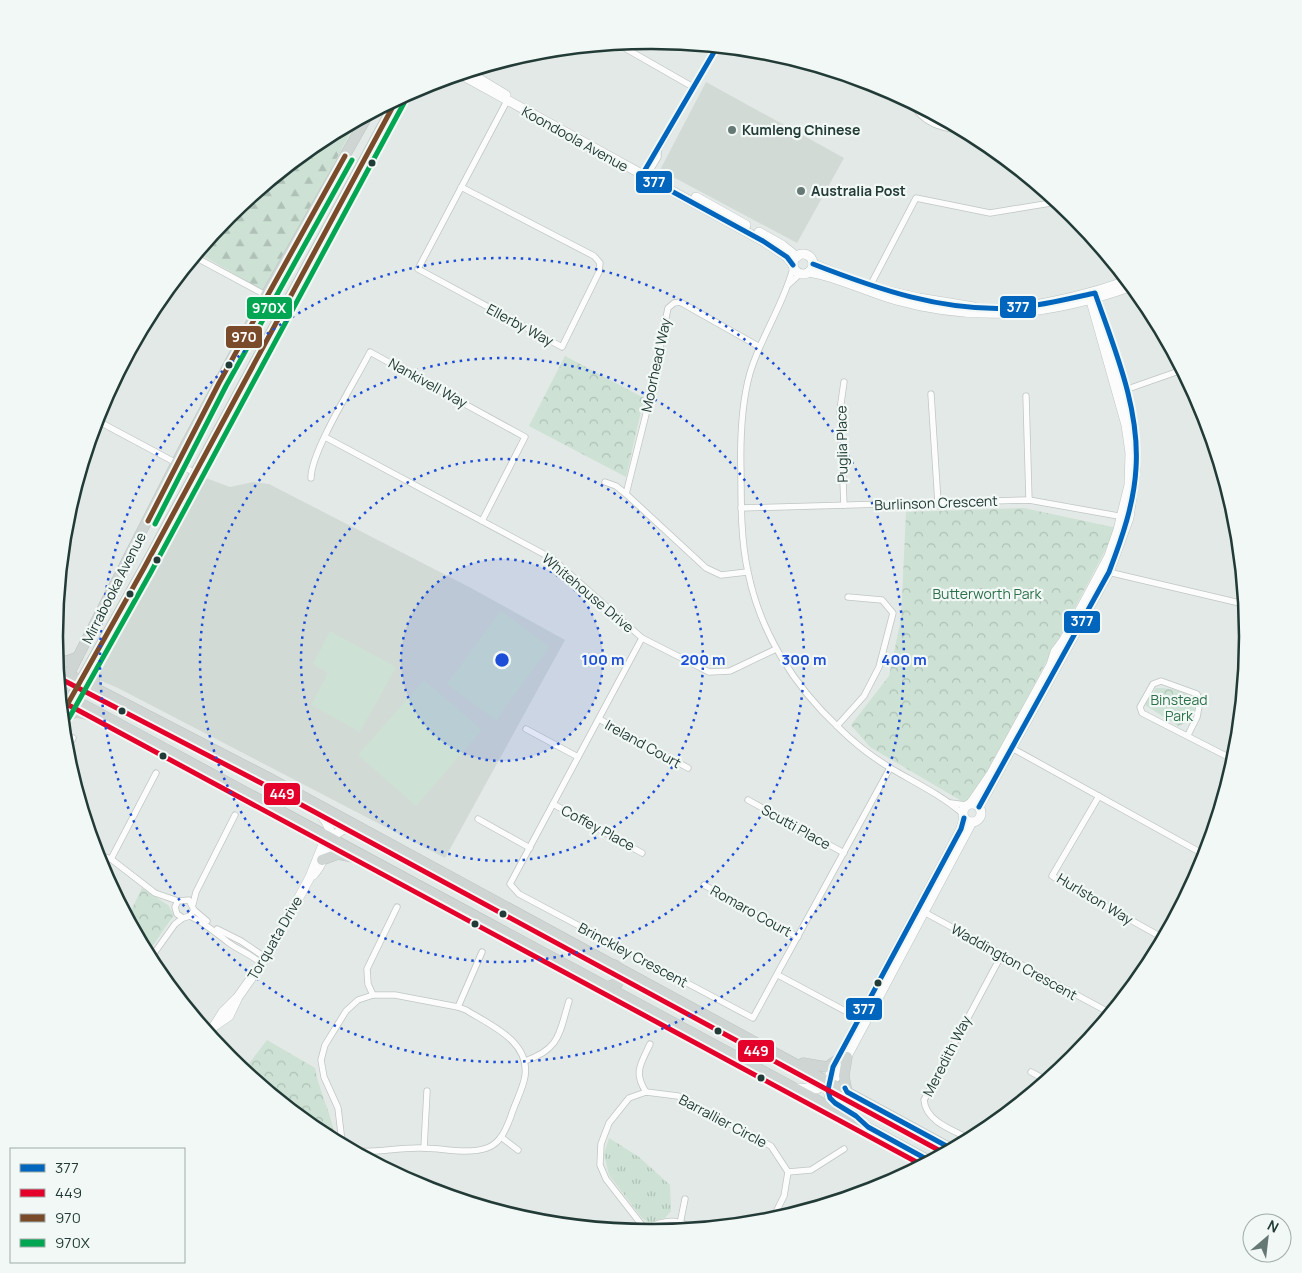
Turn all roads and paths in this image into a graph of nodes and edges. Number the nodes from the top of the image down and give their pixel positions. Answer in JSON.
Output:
{"nodes":[{"id":1,"x":626,"y":50,"type":"edge"},
{"id":2,"x":713,"y":52,"type":"edge"},
{"id":3,"x":474,"y":76,"type":"edge"},
{"id":4,"x":468,"y":78,"type":"edge"},
{"id":5,"x":693,"y":87,"type":"junction"},
{"id":6,"x":508,"y":99,"type":"junction"},
{"id":7,"x":392,"y":109,"type":"edge"},
{"id":8,"x":921,"y":114,"type":"edge"},
{"id":9,"x":363,"y":124,"type":"edge"},
{"id":10,"x":947,"y":128,"type":"edge"},
{"id":11,"x":645,"y":174,"type":"junction"},
{"id":12,"x":461,"y":187,"type":"junction"},
{"id":13,"x":1048,"y":203,"type":"edge"},
{"id":14,"x":200,"y":260,"type":"edge"},
{"id":15,"x":801,"y":267,"type":"junction"},
{"id":16,"x":1121,"y":284,"type":"edge"},
{"id":17,"x":1124,"y":288,"type":"edge"},
{"id":18,"x":868,"y":289,"type":"junction"},
{"id":19,"x":266,"y":295,"type":"junction"},
{"id":20,"x":1092,"y":296,"type":"junction"},
{"id":21,"x":286,"y":306,"type":"junction"},
{"id":22,"x":758,"y":346,"type":"junction"},
{"id":23,"x":1175,"y":372,"type":"edge"},
{"id":24,"x":844,"y":382,"type":"dead end"},
{"id":25,"x":1121,"y":391,"type":"junction"},
{"id":26,"x":931,"y":394,"type":"dead end"},
{"id":27,"x":1026,"y":396,"type":"dead end"},
{"id":28,"x":103,"y":424,"type":"edge"},
{"id":29,"x":325,"y":437,"type":"junction"},
{"id":30,"x":176,"y":463,"type":"junction"},
{"id":31,"x":195,"y":473,"type":"junction"},
{"id":32,"x":311,"y":478,"type":"dead end"},
{"id":33,"x":605,"y":482,"type":"dead end"},
{"id":34,"x":626,"y":494,"type":"junction"},
{"id":35,"x":1029,"y":500,"type":"junction"},
{"id":36,"x":938,"y":502,"type":"junction"},
{"id":37,"x":844,"y":506,"type":"junction"},
{"id":38,"x":741,"y":508,"type":"junction"},
{"id":39,"x":1125,"y":517,"type":"junction"},
{"id":40,"x":482,"y":521,"type":"junction"},
{"id":41,"x":1106,"y":571,"type":"junction"},
{"id":42,"x":748,"y":572,"type":"junction"},
{"id":43,"x":132,"y":589,"type":"junction"},
{"id":44,"x":848,"y":597,"type":"dead end"},
{"id":45,"x":1237,"y":602,"type":"edge"},
{"id":46,"x":642,"y":638,"type":"junction"},
{"id":47,"x":776,"y":649,"type":"junction"},
{"id":48,"x":78,"y":657,"type":"junction"},
{"id":49,"x":64,"y":661,"type":"edge"},
{"id":50,"x":65,"y":672,"type":"edge"},
{"id":51,"x":69,"y":674,"type":"junction"},
{"id":52,"x":65,"y":681,"type":"edge"},
{"id":53,"x":81,"y":681,"type":"junction"},
{"id":54,"x":94,"y":688,"type":"junction"},
{"id":55,"x":67,"y":696,"type":"edge"},
{"id":56,"x":71,"y":698,"type":"junction"},
{"id":57,"x":67,"y":705,"type":"edge"},
{"id":58,"x":68,"y":714,"type":"edge"},
{"id":59,"x":599,"y":719,"type":"junction"},
{"id":60,"x":837,"y":726,"type":"junction"},
{"id":61,"x":526,"y":729,"type":"dead end"},
{"id":62,"x":134,"y":731,"type":"junction"},
{"id":63,"x":1188,"y":735,"type":"junction"},
{"id":64,"x":1010,"y":747,"type":"junction"},
{"id":65,"x":1226,"y":756,"type":"edge"},
{"id":66,"x":578,"y":757,"type":"junction"},
{"id":67,"x":688,"y":768,"type":"dead end"},
{"id":68,"x":890,"y":768,"type":"junction"},
{"id":69,"x":156,"y":773,"type":"dead end"},
{"id":70,"x":271,"y":779,"type":"junction"},
{"id":71,"x":1099,"y":796,"type":"junction"},
{"id":72,"x":748,"y":800,"type":"dead end"},
{"id":73,"x":553,"y":804,"type":"junction"},
{"id":74,"x":969,"y":811,"type":"junction"},
{"id":75,"x":235,"y":815,"type":"dead end"},
{"id":76,"x":478,"y":820,"type":"dead end"},
{"id":77,"x":367,"y":831,"type":"junction"},
{"id":78,"x":329,"y":838,"type":"junction"},
{"id":79,"x":530,"y":848,"type":"junction"},
{"id":80,"x":1198,"y":851,"type":"edge"},
{"id":81,"x":642,"y":853,"type":"dead end"},
{"id":82,"x":844,"y":853,"type":"junction"},
{"id":83,"x":107,"y":858,"type":"edge"},
{"id":84,"x":111,"y":859,"type":"junction"},
{"id":85,"x":322,"y":860,"type":"junction"},
{"id":86,"x":390,"y":871,"type":"junction"},
{"id":87,"x":310,"y":877,"type":"junction"},
{"id":88,"x":704,"y":885,"type":"dead end"},
{"id":89,"x":196,"y":892,"type":"junction"},
{"id":90,"x":167,"y":898,"type":"junction"},
{"id":91,"x":185,"y":899,"type":"junction"},
{"id":92,"x":178,"y":901,"type":"junction"},
{"id":93,"x":175,"y":907,"type":"junction"},
{"id":94,"x":193,"y":907,"type":"junction"},
{"id":95,"x":397,"y":907,"type":"dead end"},
{"id":96,"x":921,"y":911,"type":"junction"},
{"id":97,"x":177,"y":914,"type":"junction"},
{"id":98,"x":186,"y":917,"type":"junction"},
{"id":99,"x":175,"y":924,"type":"junction"},
{"id":100,"x":1157,"y":935,"type":"edge"},
{"id":101,"x":798,"y":938,"type":"junction"},
{"id":102,"x":155,"y":952,"type":"edge"},
{"id":103,"x":482,"y":952,"type":"dead end"},
{"id":104,"x":1001,"y":956,"type":"junction"},
{"id":105,"x":264,"y":961,"type":"junction"},
{"id":106,"x":615,"y":965,"type":"junction"},
{"id":107,"x":778,"y":975,"type":"junction"},
{"id":108,"x":607,"y":987,"type":"junction"},
{"id":109,"x":373,"y":996,"type":"junction"},
{"id":110,"x":569,"y":1001,"type":"dead end"},
{"id":111,"x":458,"y":1007,"type":"junction"},
{"id":112,"x":1104,"y":1010,"type":"edge"},
{"id":113,"x":862,"y":1020,"type":"junction"},
{"id":114,"x":213,"y":1029,"type":"edge"},
{"id":115,"x":650,"y":1044,"type":"dead end"},
{"id":116,"x":785,"y":1058,"type":"junction"},
{"id":117,"x":842,"y":1058,"type":"junction"},
{"id":118,"x":525,"y":1061,"type":"junction"},
{"id":119,"x":1031,"y":1072,"type":"dead end"},
{"id":120,"x":1040,"y":1077,"type":"edge"},
{"id":121,"x":830,"y":1082,"type":"junction"},
{"id":122,"x":795,"y":1088,"type":"junction"},
{"id":123,"x":427,"y":1091,"type":"dead end"},
{"id":124,"x":646,"y":1092,"type":"junction"},
{"id":125,"x":847,"y":1092,"type":"junction"},
{"id":126,"x":868,"y":1127,"type":"junction"},
{"id":127,"x":340,"y":1135,"type":"edge"},
{"id":128,"x":963,"y":1135,"type":"edge"},
{"id":129,"x":501,"y":1137,"type":"junction"},
{"id":130,"x":946,"y":1146,"type":"edge"},
{"id":131,"x":424,"y":1148,"type":"junction"},
{"id":132,"x":844,"y":1149,"type":"dead end"},
{"id":133,"x":518,"y":1150,"type":"dead end"},
{"id":134,"x":367,"y":1151,"type":"edge"},
{"id":135,"x":923,"y":1157,"type":"edge"},
{"id":136,"x":788,"y":1172,"type":"junction"},
{"id":137,"x":686,"y":1199,"type":"dead end"},
{"id":138,"x":777,"y":1210,"type":"edge"},
{"id":139,"x":639,"y":1224,"type":"edge"},
{"id":140,"x":680,"y":1224,"type":"edge"}],
"edges":[{"from":1,"to":5,"type":"street"},
{"from":2,"to":5,"type":"street"},
{"from":3,"to":6,"type":"street","name":"Koondoola Avenue"},
{"from":4,"to":6,"type":"street","name":"Koondoola Avenue"},
{"from":5,"to":11,"type":"street"},
{"from":6,"to":11,"type":"street","name":"Koondoola Avenue"},
{"from":6,"to":12,"type":"street","name":"Ellerby Way"},
{"from":7,"to":21,"type":"main road","name":"Mirrabooka Avenue"},
{"from":8,"to":10,"type":"street"},
{"from":9,"to":19,"type":"main road","name":"Mirrabooka Avenue"},
{"from":11,"to":15,"type":"street","name":"Koondoola Avenue"},
{"from":12,"to":12,"type":"street","name":"Ellerby Way"},
{"from":13,"to":18,"type":"street"},
{"from":14,"to":19,"type":"street"},
{"from":15,"to":18,"type":"street","name":"Koondoola Avenue"},
{"from":15,"to":22,"type":"street"},
{"from":16,"to":20,"type":"street","name":"Koondoola Avenue"},
{"from":17,"to":20,"type":"street","name":"Koondoola Avenue"},
{"from":18,"to":20,"type":"street","name":"Koondoola Avenue"},
{"from":19,"to":21,"type":"street"},
{"from":19,"to":30,"type":"main road","name":"Mirrabooka Avenue"},
{"from":20,"to":25,"type":"street"},
{"from":21,"to":31,"type":"main road","name":"Mirrabooka Avenue"},
{"from":22,"to":34,"type":"street","name":"Moorhead Way"},
{"from":22,"to":38,"type":"street"},
{"from":23,"to":25,"type":"street"},
{"from":24,"to":37,"type":"street","name":"Puglia Place"},
{"from":25,"to":39,"type":"street"},
{"from":26,"to":36,"type":"street"},
{"from":27,"to":35,"type":"street"},
{"from":28,"to":30,"type":"street"},
{"from":29,"to":32,"type":"street","name":"Nankivell Way"},
{"from":29,"to":40,"type":"street","name":"Whitehouse Drive"},
{"from":29,"to":40,"type":"street","name":"Nankivell Way"},
{"from":30,"to":31,"type":"street"},
{"from":30,"to":48,"type":"main road","name":"Mirrabooka Avenue"},
{"from":31,"to":43,"type":"main road","name":"Mirrabooka Avenue"},
{"from":33,"to":34,"type":"street"},
{"from":34,"to":42,"type":"street"},
{"from":35,"to":36,"type":"street","name":"Burlinson Crescent"},
{"from":35,"to":39,"type":"street","name":"Burlinson Crescent"},
{"from":36,"to":37,"type":"street","name":"Burlinson Crescent"},
{"from":37,"to":38,"type":"street","name":"Burlinson Crescent"},
{"from":38,"to":42,"type":"street"},
{"from":39,"to":41,"type":"street"},
{"from":40,"to":46,"type":"street","name":"Whitehouse Drive"},
{"from":41,"to":45,"type":"street"},
{"from":41,"to":64,"type":"street"},
{"from":42,"to":47,"type":"street"},
{"from":43,"to":53,"type":"main road","name":"Mirrabooka Avenue"},
{"from":43,"to":54,"type":"main road"},
{"from":44,"to":60,"type":"street"},
{"from":46,"to":47,"type":"street","name":"Whitehouse Drive"},
{"from":46,"to":59,"type":"street","name":"Brinckley Crescent"},
{"from":47,"to":60,"type":"street"},
{"from":48,"to":49,"type":"main road"},
{"from":48,"to":51,"type":"main road","name":"Mirrabooka Avenue"},
{"from":50,"to":51,"type":"main road"},
{"from":51,"to":52,"type":"main road","name":"Mirrabooka Avenue"},
{"from":51,"to":53,"type":"main road"},
{"from":53,"to":54,"type":"main road"},
{"from":53,"to":56,"type":"main road","name":"Mirrabooka Avenue"},
{"from":54,"to":70,"type":"main road"},
{"from":55,"to":56,"type":"main road"},
{"from":56,"to":57,"type":"main road","name":"Mirrabooka Avenue"},
{"from":56,"to":62,"type":"main road"},
{"from":58,"to":62,"type":"main road"},
{"from":59,"to":66,"type":"street","name":"Brinckley Crescent"},
{"from":59,"to":67,"type":"street","name":"Ireland Court"},
{"from":60,"to":68,"type":"street"},
{"from":61,"to":66,"type":"street"},
{"from":62,"to":78,"type":"main road"},
{"from":63,"to":63,"type":"street"},
{"from":63,"to":65,"type":"street"},
{"from":64,"to":71,"type":"street"},
{"from":64,"to":74,"type":"street"},
{"from":66,"to":73,"type":"street","name":"Brinckley Crescent"},
{"from":68,"to":74,"type":"street"},
{"from":68,"to":82,"type":"street","name":"Brinckley Crescent"},
{"from":69,"to":84,"type":"street"},
{"from":70,"to":77,"type":"main road"},
{"from":70,"to":78,"type":"street"},
{"from":71,"to":80,"type":"street"},
{"from":71,"to":100,"type":"street","name":"Hurlston Way"},
{"from":72,"to":82,"type":"street","name":"Scutti Place"},
{"from":73,"to":79,"type":"street","name":"Brinckley Crescent"},
{"from":73,"to":81,"type":"street","name":"Coffey Place"},
{"from":74,"to":96,"type":"street"},
{"from":75,"to":89,"type":"street"},
{"from":76,"to":79,"type":"street"},
{"from":77,"to":78,"type":"street"},
{"from":77,"to":106,"type":"main road"},
{"from":78,"to":85,"type":"street","name":"Torquata Drive"},
{"from":78,"to":86,"type":"main road"},
{"from":78,"to":87,"type":"street","name":"Torquata Drive"},
{"from":79,"to":107,"type":"street","name":"Brinckley Crescent"},
{"from":82,"to":101,"type":"street","name":"Brinckley Crescent"},
{"from":83,"to":84,"type":"street"},
{"from":84,"to":90,"type":"street"},
{"from":85,"to":86,"type":"main road"},
{"from":85,"to":87,"type":"street","name":"Torquata Drive"},
{"from":86,"to":108,"type":"main road"},
{"from":87,"to":105,"type":"street","name":"Torquata Drive"},
{"from":88,"to":101,"type":"street","name":"Romaro Court"},
{"from":89,"to":91,"type":"street"},
{"from":89,"to":94,"type":"street"},
{"from":90,"to":92,"type":"street"},
{"from":90,"to":93,"type":"street"},
{"from":91,"to":92,"type":"street"},
{"from":91,"to":94,"type":"street"},
{"from":92,"to":93,"type":"street"},
{"from":93,"to":97,"type":"street"},
{"from":94,"to":98,"type":"street"},
{"from":94,"to":105,"type":"street"},
{"from":95,"to":109,"type":"street"},
{"from":96,"to":104,"type":"street","name":"Waddington Crescent"},
{"from":96,"to":113,"type":"street"},
{"from":97,"to":98,"type":"street"},
{"from":97,"to":99,"type":"street"},
{"from":98,"to":99,"type":"street"},
{"from":98,"to":105,"type":"street"},
{"from":99,"to":102,"type":"street"},
{"from":101,"to":107,"type":"street","name":"Brinckley Crescent"},
{"from":103,"to":111,"type":"street"},
{"from":104,"to":112,"type":"street","name":"Waddington Crescent"},
{"from":104,"to":128,"type":"street","name":"Meredith Way"},
{"from":105,"to":114,"type":"street","name":"Torquata Drive"},
{"from":106,"to":108,"type":"main road"},
{"from":106,"to":116,"type":"main road"},
{"from":107,"to":113,"type":"street"},
{"from":108,"to":122,"type":"main road"},
{"from":109,"to":111,"type":"street"},
{"from":109,"to":127,"type":"street"},
{"from":110,"to":118,"type":"street"},
{"from":111,"to":118,"type":"street"},
{"from":113,"to":117,"type":"street"},
{"from":115,"to":124,"type":"street"},
{"from":116,"to":117,"type":"main road"},
{"from":116,"to":121,"type":"main road"},
{"from":117,"to":121,"type":"street"},
{"from":117,"to":125,"type":"main road"},
{"from":118,"to":129,"type":"street"},
{"from":119,"to":120,"type":"street"},
{"from":121,"to":122,"type":"street"},
{"from":121,"to":125,"type":"main road"},
{"from":121,"to":126,"type":"street"},
{"from":122,"to":126,"type":"main road"},
{"from":123,"to":131,"type":"street"},
{"from":124,"to":136,"type":"street","name":"Barrallier Circle"},
{"from":124,"to":139,"type":"street"},
{"from":125,"to":130,"type":"main road"},
{"from":126,"to":135,"type":"main road"},
{"from":129,"to":131,"type":"street"},
{"from":129,"to":133,"type":"street"},
{"from":131,"to":134,"type":"street"},
{"from":132,"to":136,"type":"street"},
{"from":136,"to":138,"type":"street"},
{"from":137,"to":140,"type":"street"}]}
